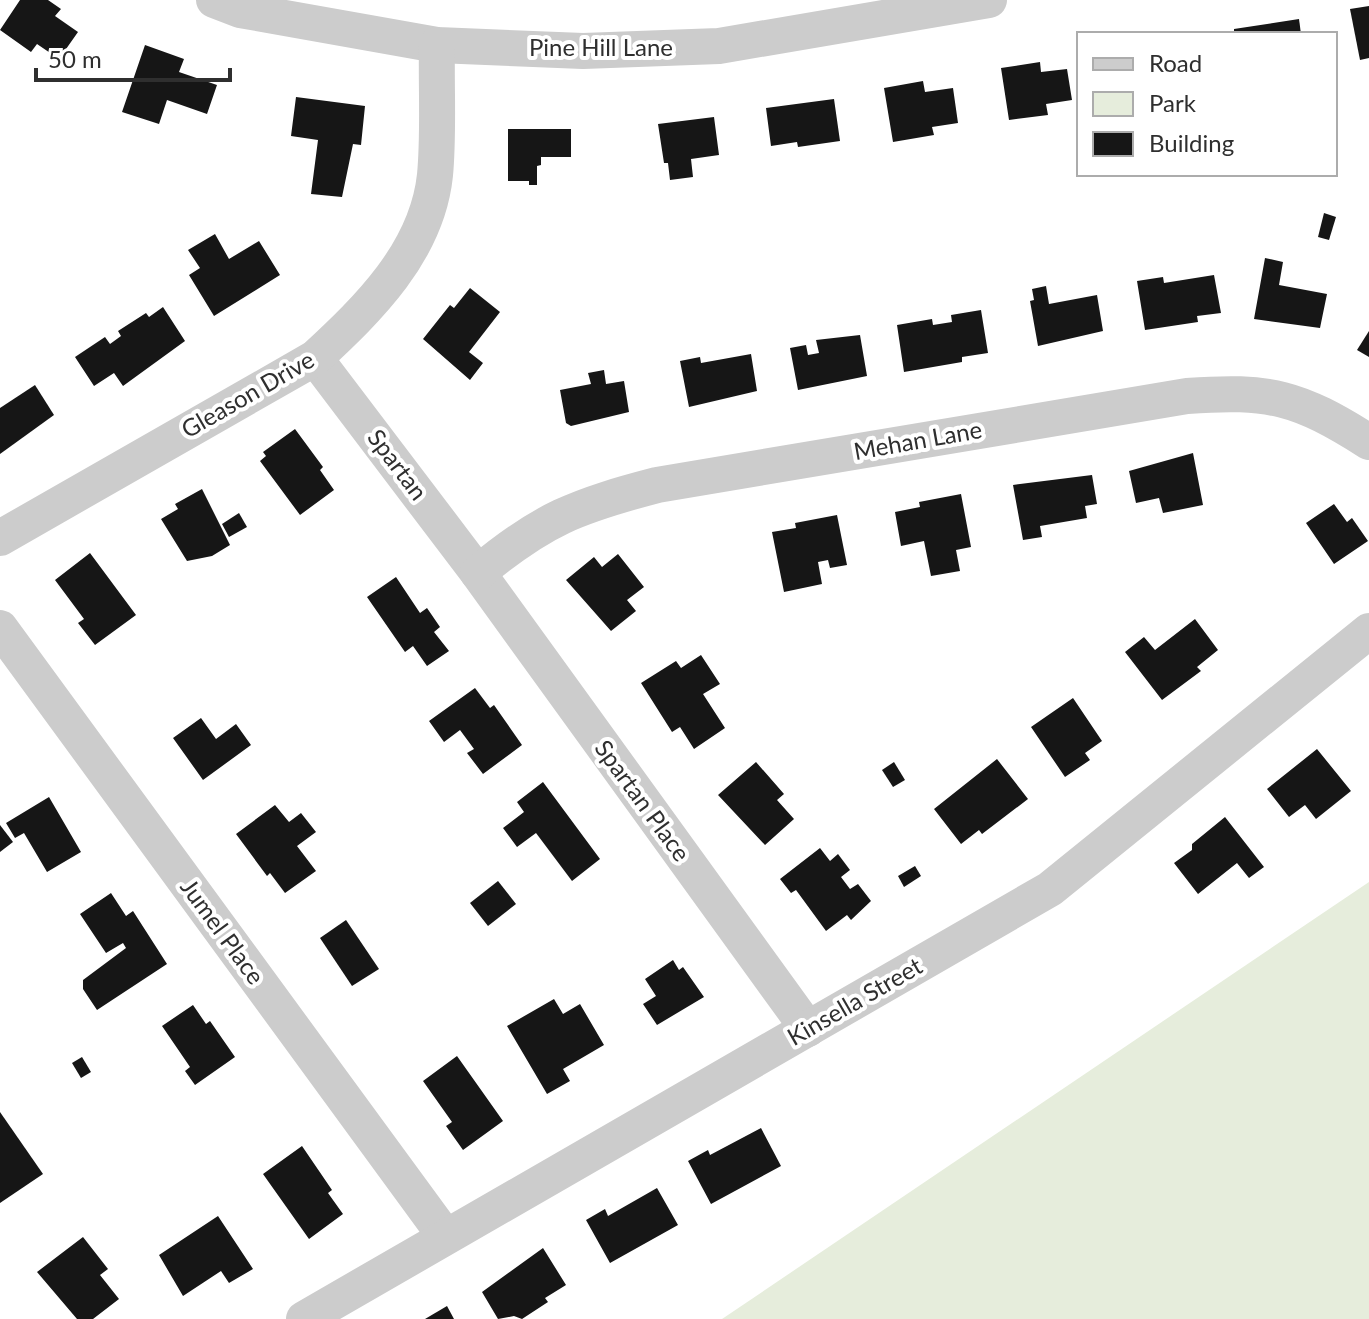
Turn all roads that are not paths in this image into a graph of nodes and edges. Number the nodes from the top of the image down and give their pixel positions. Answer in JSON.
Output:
{"nodes":[{"id":1,"x":214,"y":0,"type":"edge"},
{"id":2,"x":989,"y":0,"type":"edge"},
{"id":3,"x":437,"y":45,"type":"junction"},
{"id":4,"x":315,"y":358,"type":"junction"},
{"id":5,"x":1369,"y":442,"type":"edge"},
{"id":6,"x":0,"y":538,"type":"edge"},
{"id":7,"x":478,"y":573,"type":"junction"},
{"id":8,"x":0,"y":628,"type":"edge"},
{"id":9,"x":1369,"y":631,"type":"edge"},
{"id":10,"x":808,"y":1029,"type":"junction"},
{"id":11,"x":445,"y":1236,"type":"junction"},
{"id":12,"x":304,"y":1319,"type":"edge"}],
"edges":[{"from":1,"to":3,"type":"street","name":"Pine Hill Lane"},
{"from":2,"to":3,"type":"street","name":"Pine Hill Lane"},
{"from":3,"to":4,"type":"street","name":"Gleason Drive"},
{"from":4,"to":6,"type":"street","name":"Gleason Drive"},
{"from":4,"to":7,"type":"street","name":"Spartan"},
{"from":5,"to":7,"type":"street","name":"Mehan Lane"},
{"from":7,"to":10,"type":"street","name":"Spartan Place"},
{"from":8,"to":11,"type":"street","name":"Jumel Place"},
{"from":9,"to":10,"type":"street","name":"Kinsella Street"},
{"from":10,"to":11,"type":"street","name":"Kinsella Street"},
{"from":11,"to":12,"type":"street","name":"Kinsella Street"}]}
